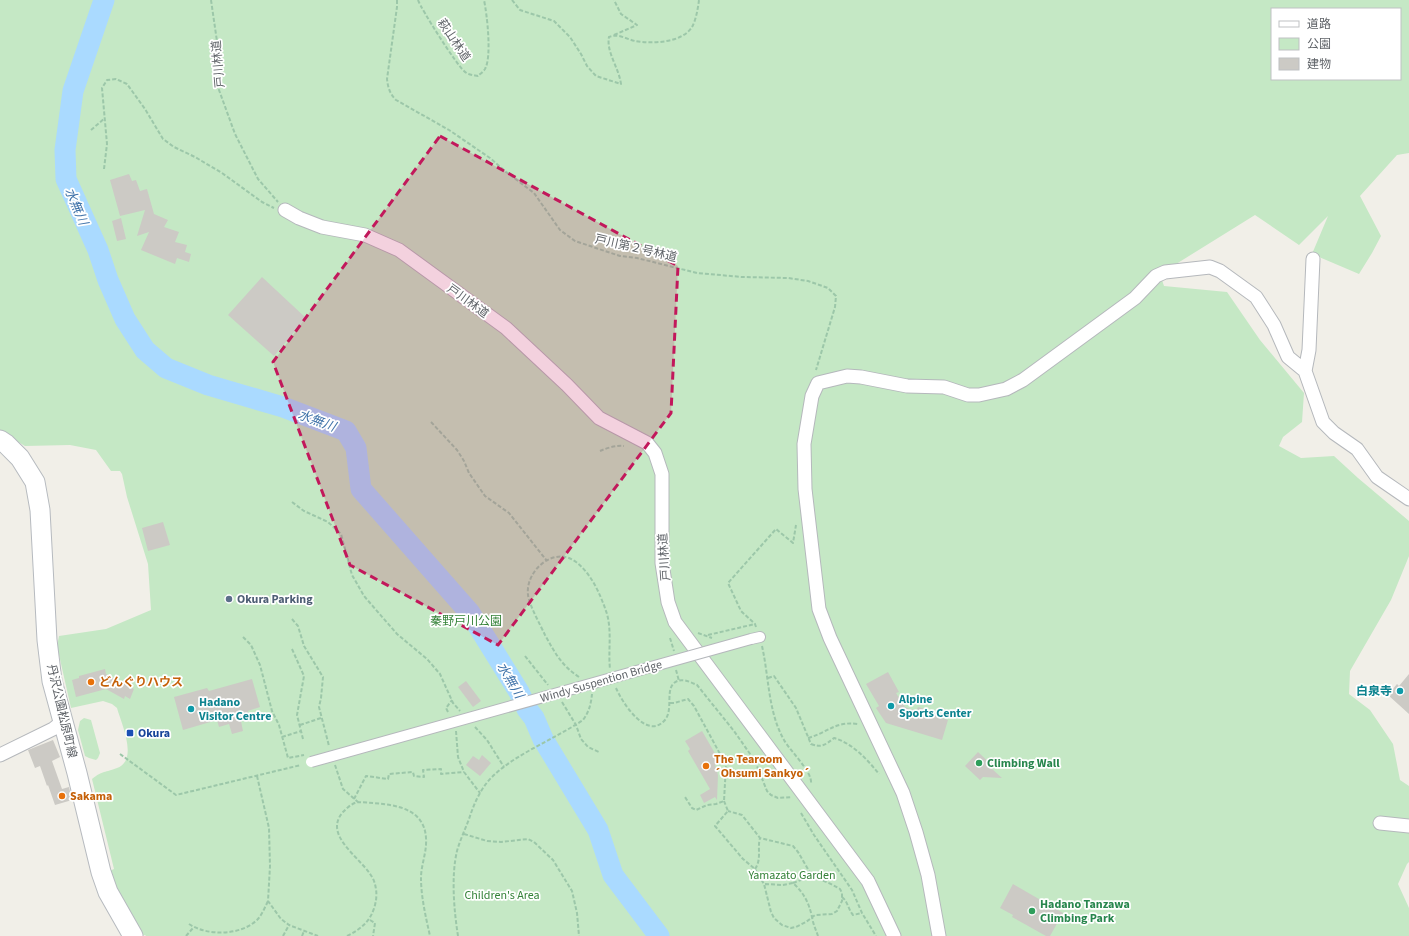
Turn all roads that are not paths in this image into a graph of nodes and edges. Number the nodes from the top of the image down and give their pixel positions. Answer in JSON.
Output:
{"nodes":[{"id":1,"x":287,"y":211,"type":"road end"},
{"id":2,"x":1313,"y":259,"type":"dead end"},
{"id":3,"x":1305,"y":371,"type":"junction"},
{"id":4,"x":0,"y":440,"type":"edge"},
{"id":5,"x":1409,"y":499,"type":"edge"},
{"id":6,"x":756,"y":638,"type":"road end"},
{"id":7,"x":63,"y":721,"type":"junction"},
{"id":8,"x":0,"y":755,"type":"edge"},
{"id":9,"x":309,"y":763,"type":"road end"},
{"id":10,"x":1380,"y":823,"type":"dead end"},
{"id":11,"x":1409,"y":826,"type":"edge"},
{"id":12,"x":133,"y":936,"type":"edge"},
{"id":13,"x":894,"y":936,"type":"edge"},
{"id":14,"x":940,"y":936,"type":"edge"}],
"edges":[{"from":1,"to":13,"type":"street","name":"戸川林道"},
{"from":2,"to":3,"type":"street"},
{"from":3,"to":5,"type":"street"},
{"from":3,"to":14,"type":"street"},
{"from":4,"to":7,"type":"main road","name":"丹沢公園松原町線"},
{"from":6,"to":9,"type":"street","name":"Windy Suspention Bridge","bridge":true},
{"from":7,"to":8,"type":"street"},
{"from":7,"to":12,"type":"main road","name":"丹沢公園松原町線"},
{"from":10,"to":11,"type":"street"}]}
